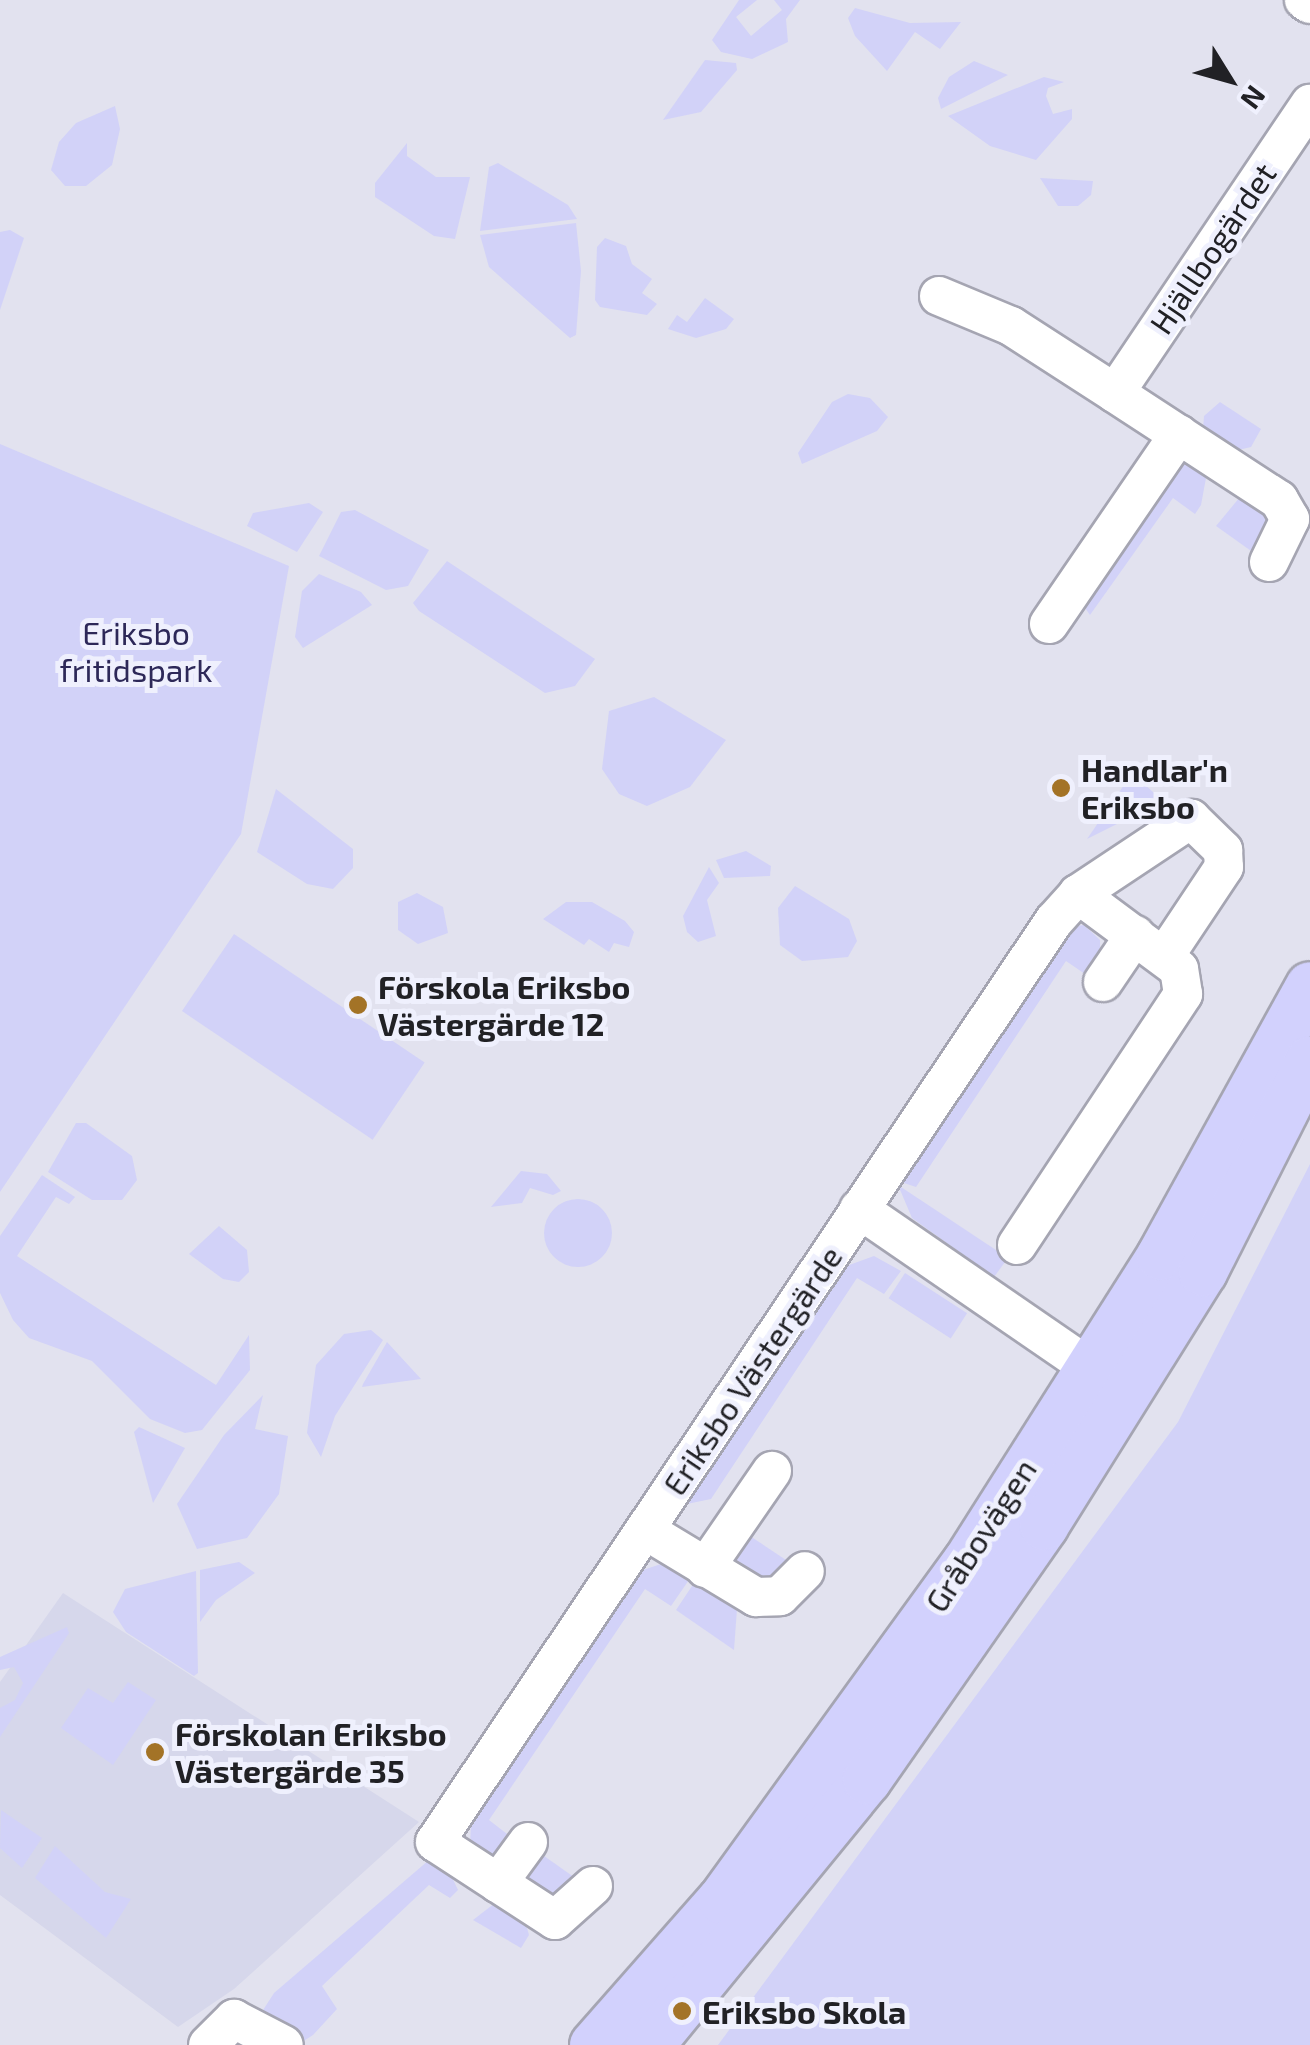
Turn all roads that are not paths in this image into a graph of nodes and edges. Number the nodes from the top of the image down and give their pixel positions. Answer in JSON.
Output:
{"nodes":[{"id":1,"x":1310,"y":104,"type":"edge"},
{"id":2,"x":939,"y":296,"type":"dead end"},
{"id":3,"x":1115,"y":393,"type":"junction"},
{"id":4,"x":1178,"y":434,"type":"junction"},
{"id":5,"x":1268,"y":562,"type":"dead end"},
{"id":6,"x":1049,"y":624,"type":"dead end"},
{"id":7,"x":1078,"y":894,"type":"junction"},
{"id":8,"x":1149,"y":946,"type":"junction"},
{"id":9,"x":1103,"y":982,"type":"dead end"},
{"id":10,"x":1310,"y":986,"type":"edge"},
{"id":11,"x":1310,"y":1060,"type":"edge"},
{"id":12,"x":858,"y":1209,"type":"junction"},
{"id":13,"x":1017,"y":1245,"type":"dead end"},
{"id":14,"x":1089,"y":1366,"type":"junction"},
{"id":15,"x":1128,"y":1394,"type":"junction"},
{"id":16,"x":772,"y":1470,"type":"dead end"},
{"id":17,"x":645,"y":1530,"type":"junction"},
{"id":18,"x":705,"y":1568,"type":"junction"},
{"id":19,"x":805,"y":1571,"type":"dead end"},
{"id":20,"x":528,"y":1842,"type":"dead end"},
{"id":21,"x":498,"y":1883,"type":"junction"},
{"id":22,"x":593,"y":1886,"type":"dead end"},
{"id":23,"x":208,"y":2045,"type":"edge"},
{"id":24,"x":284,"y":2045,"type":"edge"},
{"id":25,"x":594,"y":2045,"type":"edge"},
{"id":26,"x":650,"y":2045,"type":"edge"}],
"edges":[{"from":1,"to":3,"type":"street","name":"Hjällbogärdet"},
{"from":2,"to":3,"type":"street"},
{"from":3,"to":4,"type":"street"},
{"from":4,"to":5,"type":"street"},
{"from":4,"to":6,"type":"street"},
{"from":7,"to":8,"type":"street"},
{"from":7,"to":8,"type":"street","name":"Eriksbo Västergärde"},
{"from":7,"to":12,"type":"street","name":"Eriksbo Västergärde"},
{"from":8,"to":9,"type":"street","name":"Eriksbo Västergärde"},
{"from":8,"to":13,"type":"street"},
{"from":10,"to":14,"type":"main road","name":"Gråbovägen"},
{"from":11,"to":15,"type":"main road","name":"Gråbovägen"},
{"from":12,"to":14,"type":"street","name":"Eriksbo Västergärde"},
{"from":12,"to":17,"type":"street","name":"Eriksbo Västergärde"},
{"from":14,"to":15,"type":"street","name":"Eriksbo Västergärde"},
{"from":14,"to":25,"type":"main road","name":"Gråbovägen"},
{"from":15,"to":26,"type":"main road","name":"Gråbovägen"},
{"from":16,"to":18,"type":"street"},
{"from":17,"to":18,"type":"street","name":"Eriksbo Västergärde"},
{"from":17,"to":21,"type":"street","name":"Eriksbo Västergärde"},
{"from":18,"to":19,"type":"street","name":"Eriksbo Västergärde"},
{"from":20,"to":21,"type":"street"},
{"from":21,"to":22,"type":"street","name":"Eriksbo Västergärde"},
{"from":23,"to":24,"type":"street"}]}
